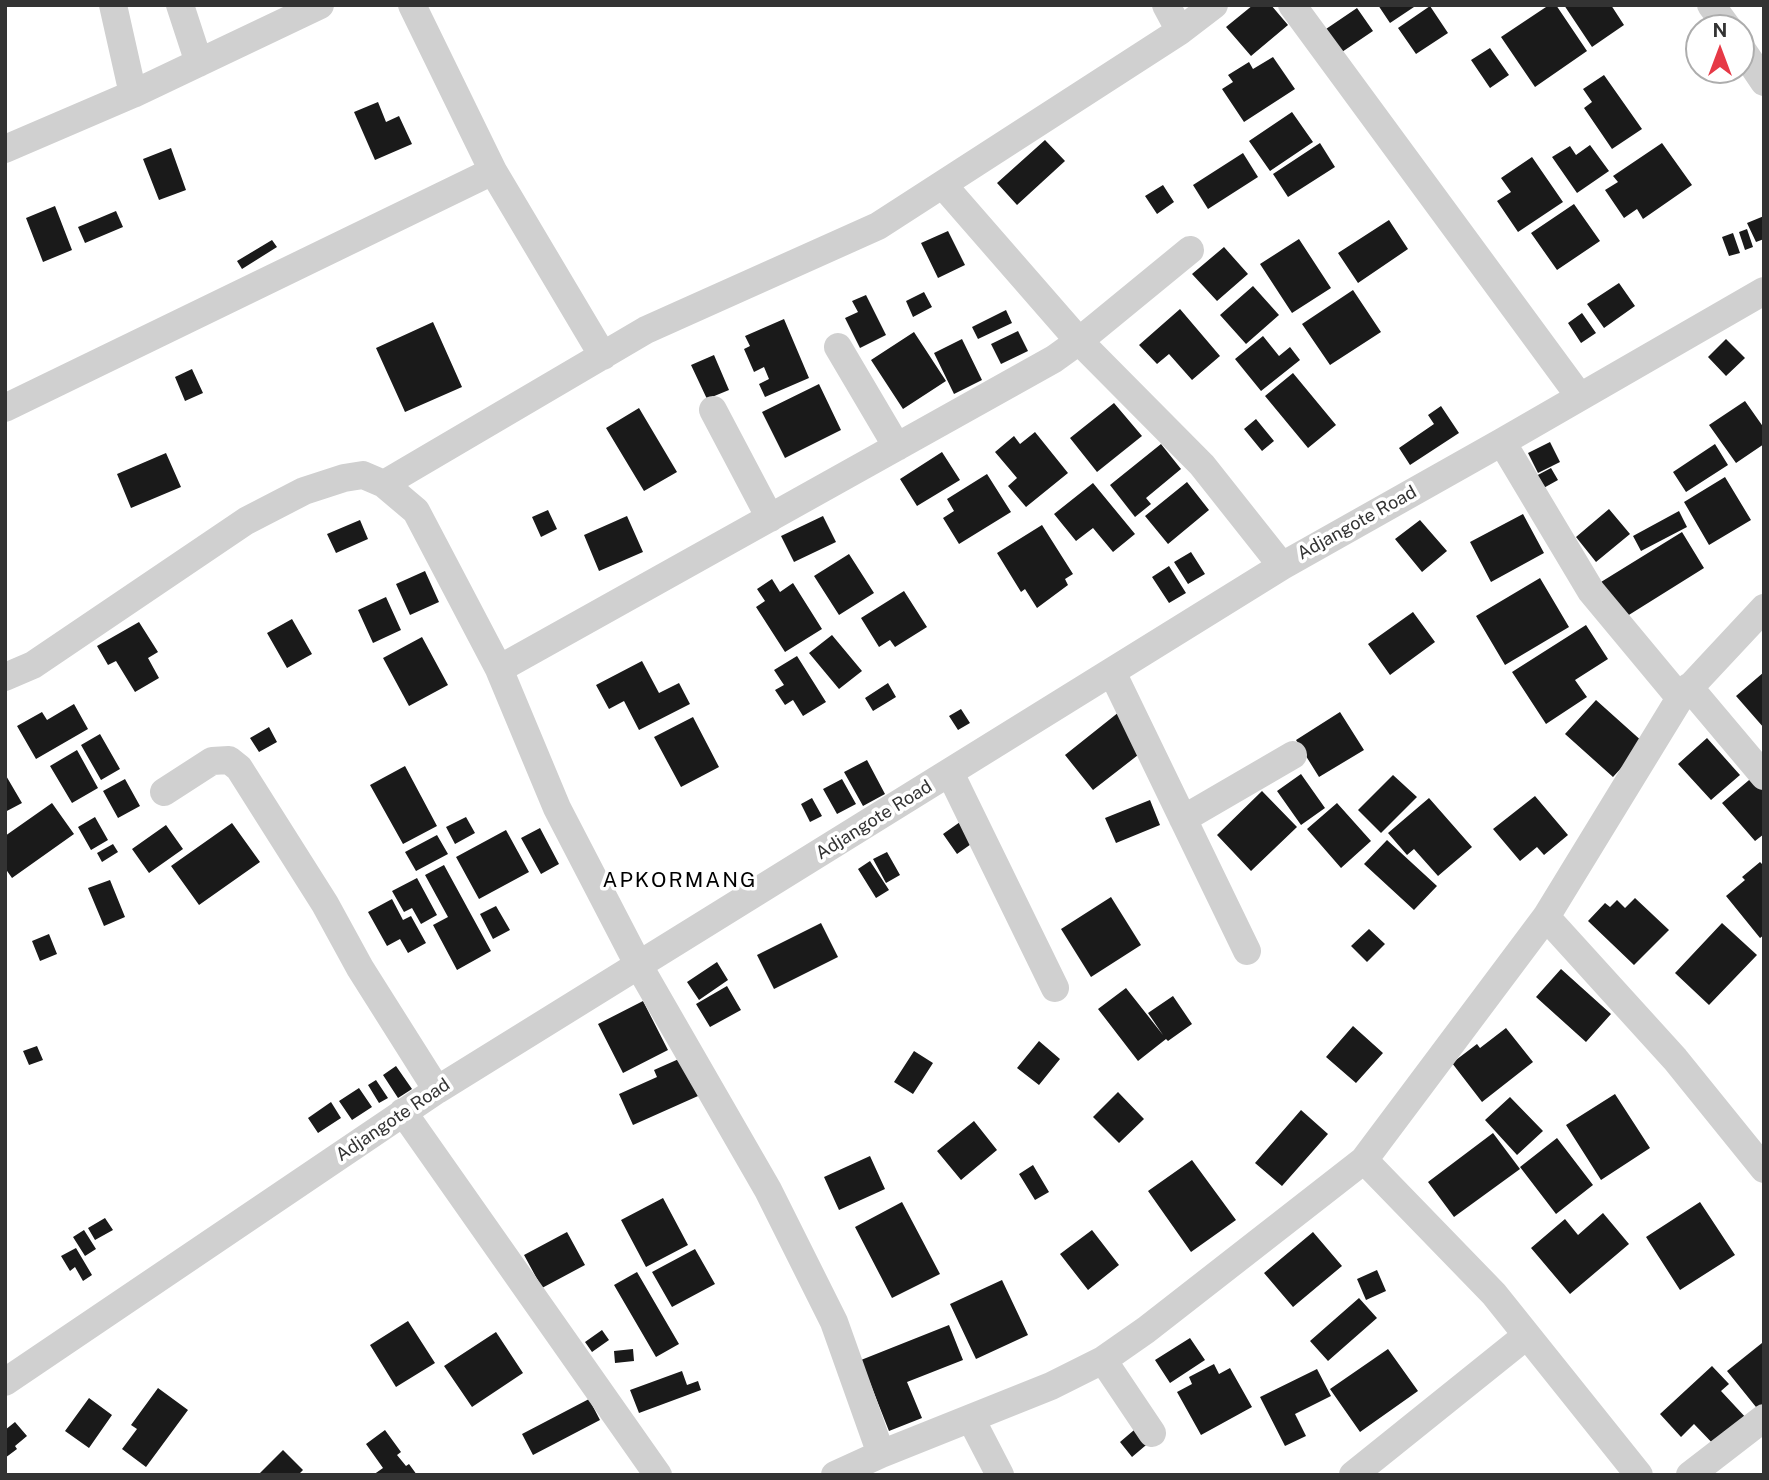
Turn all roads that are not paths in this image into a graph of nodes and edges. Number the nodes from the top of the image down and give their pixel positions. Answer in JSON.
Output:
{"nodes":[{"id":1,"x":113,"y":5,"type":"edge"},
{"id":2,"x":180,"y":5,"type":"edge"},
{"id":3,"x":320,"y":5,"type":"edge"},
{"id":4,"x":412,"y":5,"type":"edge"},
{"id":5,"x":1166,"y":5,"type":"edge"},
{"id":6,"x":1214,"y":5,"type":"edge"},
{"id":7,"x":1292,"y":5,"type":"edge"},
{"id":8,"x":1180,"y":31,"type":"junction"},
{"id":9,"x":199,"y":62,"type":"junction"},
{"id":10,"x":133,"y":94,"type":"junction"},
{"id":11,"x":5,"y":149,"type":"edge"},
{"id":12,"x":493,"y":171,"type":"junction"},
{"id":13,"x":943,"y":185,"type":"junction"},
{"id":14,"x":1190,"y":250,"type":"dead end"},
{"id":15,"x":1764,"y":291,"type":"edge"},
{"id":16,"x":1079,"y":341,"type":"junction"},
{"id":17,"x":838,"y":347,"type":"dead end"},
{"id":18,"x":603,"y":356,"type":"junction"},
{"id":19,"x":1580,"y":397,"type":"junction"},
{"id":20,"x":5,"y":408,"type":"edge"},
{"id":21,"x":713,"y":410,"type":"dead end"},
{"id":22,"x":1502,"y":442,"type":"junction"},
{"id":23,"x":897,"y":447,"type":"junction"},
{"id":24,"x":384,"y":484,"type":"junction"},
{"id":25,"x":770,"y":518,"type":"junction"},
{"id":26,"x":1282,"y":566,"type":"junction"},
{"id":27,"x":1764,"y":608,"type":"edge"},
{"id":28,"x":499,"y":669,"type":"junction"},
{"id":29,"x":1112,"y":672,"type":"junction"},
{"id":30,"x":5,"y":677,"type":"edge"},
{"id":31,"x":1684,"y":692,"type":"junction"},
{"id":32,"x":1293,"y":755,"type":"dead end"},
{"id":33,"x":950,"y":773,"type":"junction"},
{"id":34,"x":1764,"y":775,"type":"edge"},
{"id":35,"x":164,"y":792,"type":"dead end"},
{"id":36,"x":1183,"y":818,"type":"junction"},
{"id":37,"x":1546,"y":917,"type":"junction"},
{"id":38,"x":1247,"y":951,"type":"dead end"},
{"id":39,"x":639,"y":966,"type":"junction"},
{"id":40,"x":1055,"y":988,"type":"dead end"},
{"id":41,"x":437,"y":1090,"type":"junction"},
{"id":42,"x":403,"y":1112,"type":"junction"},
{"id":43,"x":1364,"y":1160,"type":"junction"},
{"id":44,"x":1764,"y":1169,"type":"edge"},
{"id":45,"x":1526,"y":1336,"type":"junction"},
{"id":46,"x":1103,"y":1360,"type":"junction"},
{"id":47,"x":5,"y":1382,"type":"edge"},
{"id":48,"x":1764,"y":1418,"type":"edge"},
{"id":49,"x":971,"y":1419,"type":"junction"},
{"id":50,"x":1152,"y":1433,"type":"dead end"},
{"id":51,"x":881,"y":1454,"type":"junction"},
{"id":52,"x":659,"y":1475,"type":"edge"},
{"id":53,"x":835,"y":1475,"type":"edge"},
{"id":54,"x":1000,"y":1475,"type":"edge"},
{"id":55,"x":1353,"y":1475,"type":"edge"},
{"id":56,"x":1639,"y":1475,"type":"edge"},
{"id":57,"x":1690,"y":1475,"type":"edge"}],
"edges":[{"from":1,"to":10,"type":"street"},
{"from":2,"to":9,"type":"street"},
{"from":3,"to":9,"type":"street"},
{"from":4,"to":12,"type":"street"},
{"from":5,"to":8,"type":"street"},
{"from":6,"to":8,"type":"street"},
{"from":7,"to":19,"type":"street"},
{"from":8,"to":13,"type":"street"},
{"from":9,"to":10,"type":"street"},
{"from":10,"to":11,"type":"street"},
{"from":12,"to":18,"type":"street"},
{"from":12,"to":20,"type":"street"},
{"from":13,"to":16,"type":"street"},
{"from":13,"to":18,"type":"street"},
{"from":14,"to":16,"type":"street"},
{"from":15,"to":19,"type":"street","name":"Adjangote Road"},
{"from":16,"to":23,"type":"street"},
{"from":16,"to":26,"type":"street"},
{"from":17,"to":23,"type":"street"},
{"from":18,"to":24,"type":"street"},
{"from":19,"to":22,"type":"street","name":"Adjangote Road"},
{"from":21,"to":25,"type":"street"},
{"from":22,"to":26,"type":"street","name":"Adjangote Road"},
{"from":22,"to":31,"type":"street"},
{"from":23,"to":25,"type":"street"},
{"from":24,"to":28,"type":"street"},
{"from":24,"to":30,"type":"street"},
{"from":25,"to":28,"type":"street"},
{"from":26,"to":29,"type":"street","name":"Adjangote Road"},
{"from":27,"to":31,"type":"street"},
{"from":28,"to":39,"type":"street"},
{"from":29,"to":33,"type":"street","name":"Adjangote Road"},
{"from":29,"to":36,"type":"street"},
{"from":31,"to":34,"type":"street"},
{"from":31,"to":37,"type":"street"},
{"from":32,"to":36,"type":"street"},
{"from":33,"to":39,"type":"street","name":"Adjangote Road"},
{"from":33,"to":40,"type":"street"},
{"from":35,"to":41,"type":"street"},
{"from":36,"to":38,"type":"street"},
{"from":37,"to":43,"type":"street"},
{"from":37,"to":44,"type":"street"},
{"from":39,"to":41,"type":"street","name":"Adjangote Road"},
{"from":39,"to":51,"type":"street"},
{"from":41,"to":42,"type":"street","name":"Adjangote Road"},
{"from":42,"to":47,"type":"street","name":"Adjangote Road"},
{"from":42,"to":52,"type":"street"},
{"from":43,"to":45,"type":"street"},
{"from":43,"to":46,"type":"street"},
{"from":45,"to":55,"type":"street"},
{"from":45,"to":56,"type":"street"},
{"from":46,"to":49,"type":"street"},
{"from":46,"to":50,"type":"street"},
{"from":48,"to":57,"type":"street"},
{"from":49,"to":51,"type":"street"},
{"from":49,"to":54,"type":"street"},
{"from":51,"to":53,"type":"street"}]}
